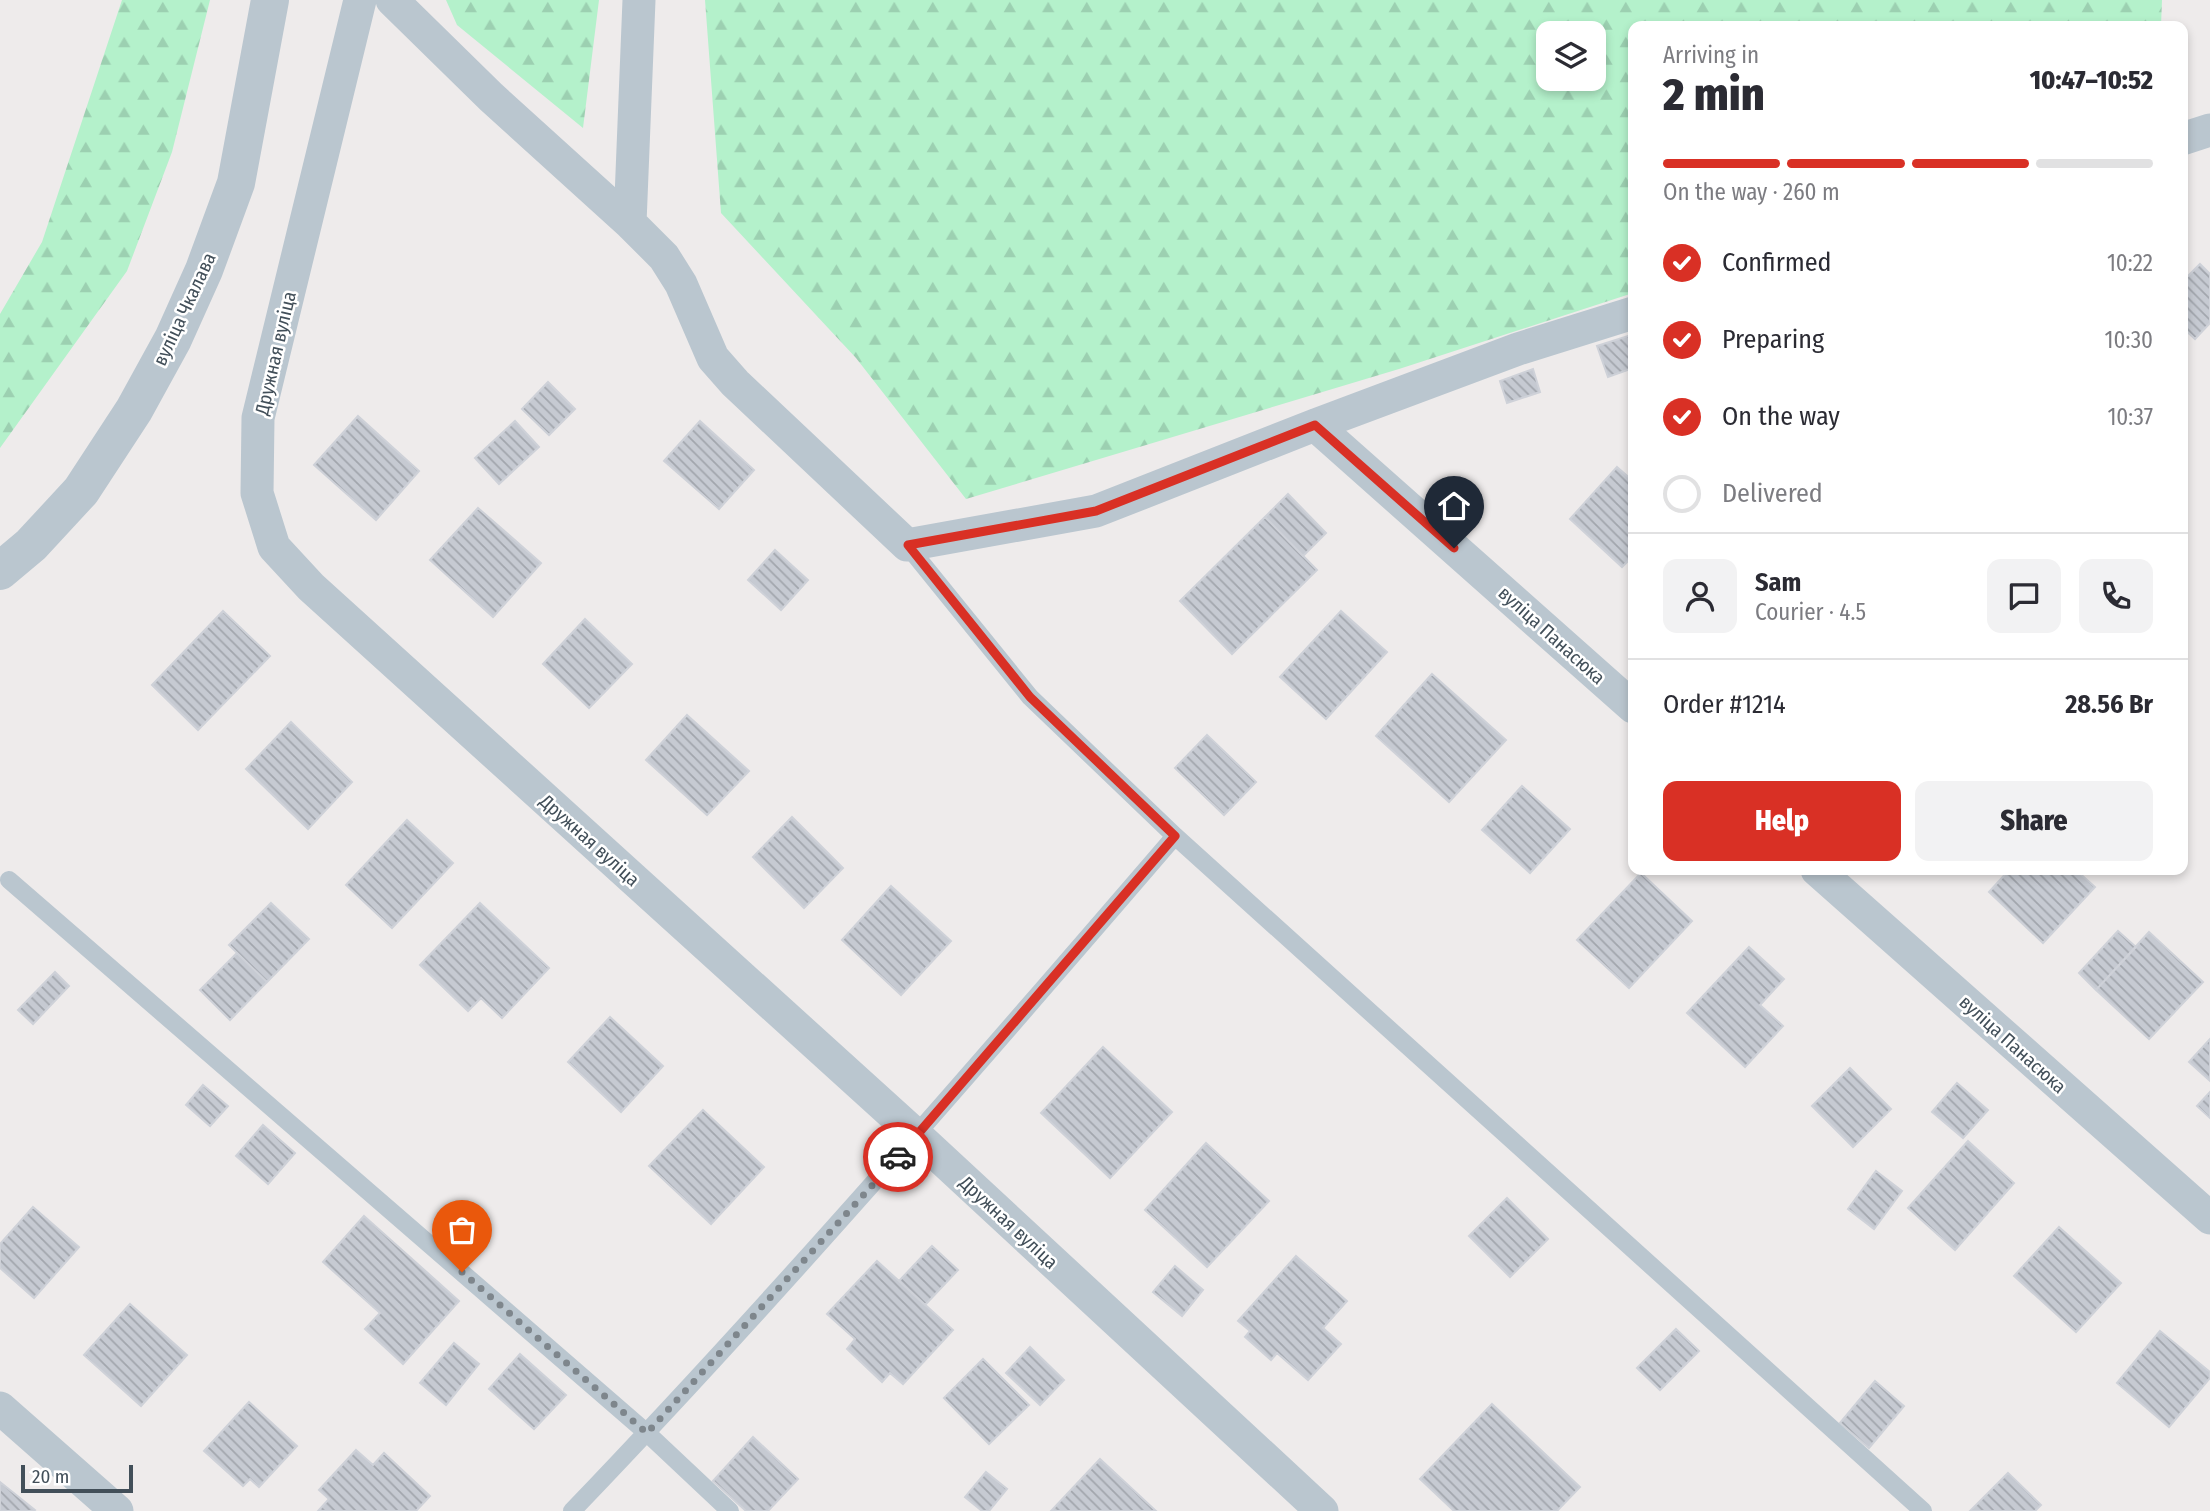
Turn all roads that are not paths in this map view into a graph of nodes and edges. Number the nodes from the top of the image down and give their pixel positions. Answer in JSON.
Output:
{"nodes":[{"id":1,"x":270,"y":0,"type":"edge"},
{"id":2,"x":360,"y":0,"type":"edge"},
{"id":3,"x":392,"y":0,"type":"edge"},
{"id":4,"x":639,"y":0,"type":"edge"},
{"id":5,"x":2210,"y":130,"type":"edge"},
{"id":6,"x":2188,"y":137,"type":"edge"},
{"id":7,"x":630,"y":223,"type":"junction"},
{"id":8,"x":1628,"y":315,"type":"edge"},
{"id":9,"x":1315,"y":425,"type":"junction"},
{"id":10,"x":908,"y":545,"type":"junction"},
{"id":11,"x":0,"y":571,"type":"edge"},
{"id":12,"x":1628,"y":703,"type":"edge"},
{"id":13,"x":1175,"y":836,"type":"junction"},
{"id":14,"x":1823,"y":875,"type":"edge"},
{"id":15,"x":9,"y":880,"type":"dead end"},
{"id":16,"x":917,"y":1136,"type":"junction"},
{"id":17,"x":2210,"y":1218,"type":"edge"},
{"id":18,"x":0,"y":1408,"type":"edge"},
{"id":19,"x":647,"y":1433,"type":"junction"},
{"id":20,"x":117,"y":1511,"type":"edge"},
{"id":21,"x":572,"y":1511,"type":"edge"},
{"id":22,"x":730,"y":1511,"type":"edge"},
{"id":23,"x":1322,"y":1511,"type":"edge"},
{"id":24,"x":1923,"y":1511,"type":"edge"}],
"edges":[{"from":1,"to":11,"type":"street","name":"вуліца Чкалава"},
{"from":2,"to":16,"type":"street","name":"Дружная вуліца"},
{"from":3,"to":7,"type":"street"},
{"from":4,"to":7,"type":"street"},
{"from":5,"to":6,"type":"street"},
{"from":7,"to":10,"type":"street"},
{"from":8,"to":9,"type":"street"},
{"from":9,"to":10,"type":"street"},
{"from":9,"to":12,"type":"street","name":"вуліца Панасюка"},
{"from":10,"to":13,"type":"lane"},
{"from":13,"to":16,"type":"lane"},
{"from":13,"to":24,"type":"lane"},
{"from":14,"to":17,"type":"street","name":"вуліца Панасюка"},
{"from":15,"to":19,"type":"lane"},
{"from":16,"to":19,"type":"lane"},
{"from":16,"to":23,"type":"street","name":"Дружная вуліца"},
{"from":18,"to":20,"type":"street"},
{"from":19,"to":21,"type":"lane"},
{"from":19,"to":22,"type":"lane"}]}
